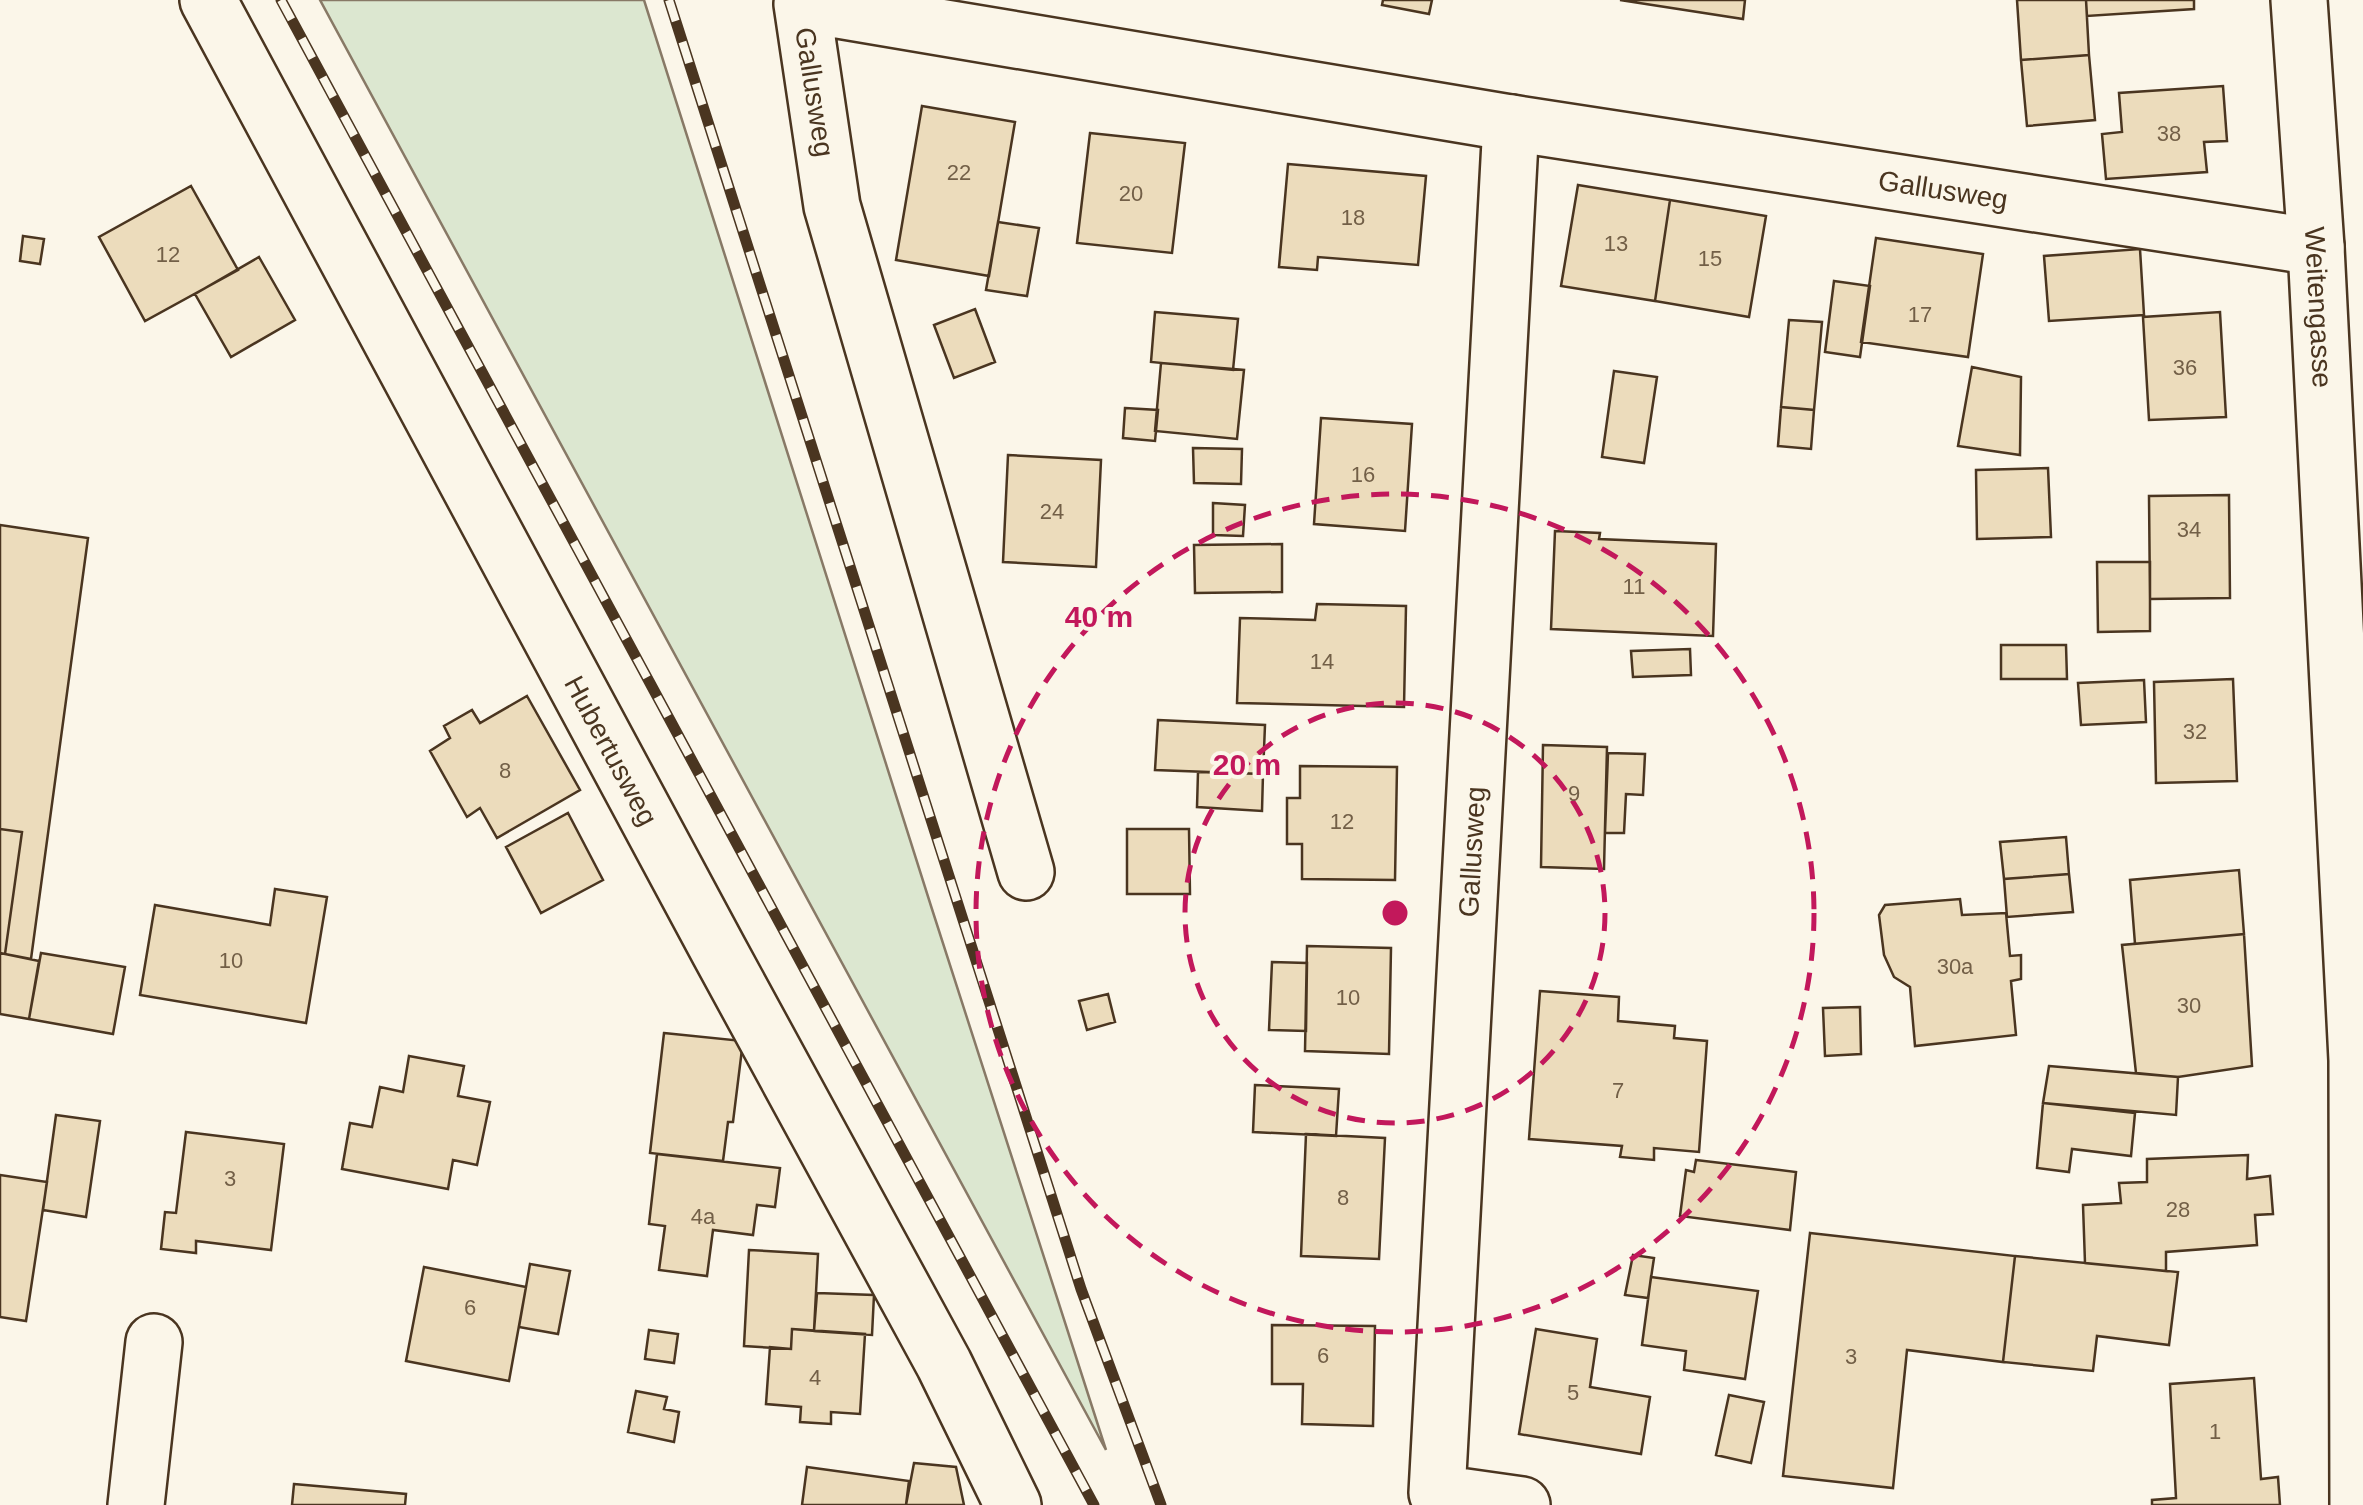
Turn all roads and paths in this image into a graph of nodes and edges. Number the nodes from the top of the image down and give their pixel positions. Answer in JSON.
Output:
{"nodes":[{"id":1,"x":208,"y":0,"type":"edge"},
{"id":2,"x":2298,"y":0,"type":"edge"},
{"id":3,"x":1512,"y":123,"type":"junction"},
{"id":4,"x":2316,"y":247,"type":"junction"},
{"id":5,"x":2349,"y":613,"type":"edge"},
{"id":6,"x":1026,"y":872,"type":"dead end"},
{"id":7,"x":154,"y":1342,"type":"dead end"},
{"id":8,"x":2360,"y":1497,"type":"edge"},
{"id":9,"x":136,"y":1505,"type":"edge"},
{"id":10,"x":1013,"y":1505,"type":"edge"},
{"id":11,"x":1522,"y":1505,"type":"edge"}],
"edges":[{"from":1,"to":10,"type":"street","name":"Hubertusweg"},
{"from":2,"to":4,"type":"street","name":"Weitengasse"},
{"from":3,"to":4,"type":"street","name":"Gallusweg"},
{"from":3,"to":6,"type":"street","name":"Gallusweg"},
{"from":3,"to":11,"type":"street","name":"Gallusweg"},
{"from":4,"to":5,"type":"street","name":"Weitengasse"},
{"from":5,"to":8,"type":"street","name":"Weitengasse"},
{"from":7,"to":9,"type":"street"}]}
